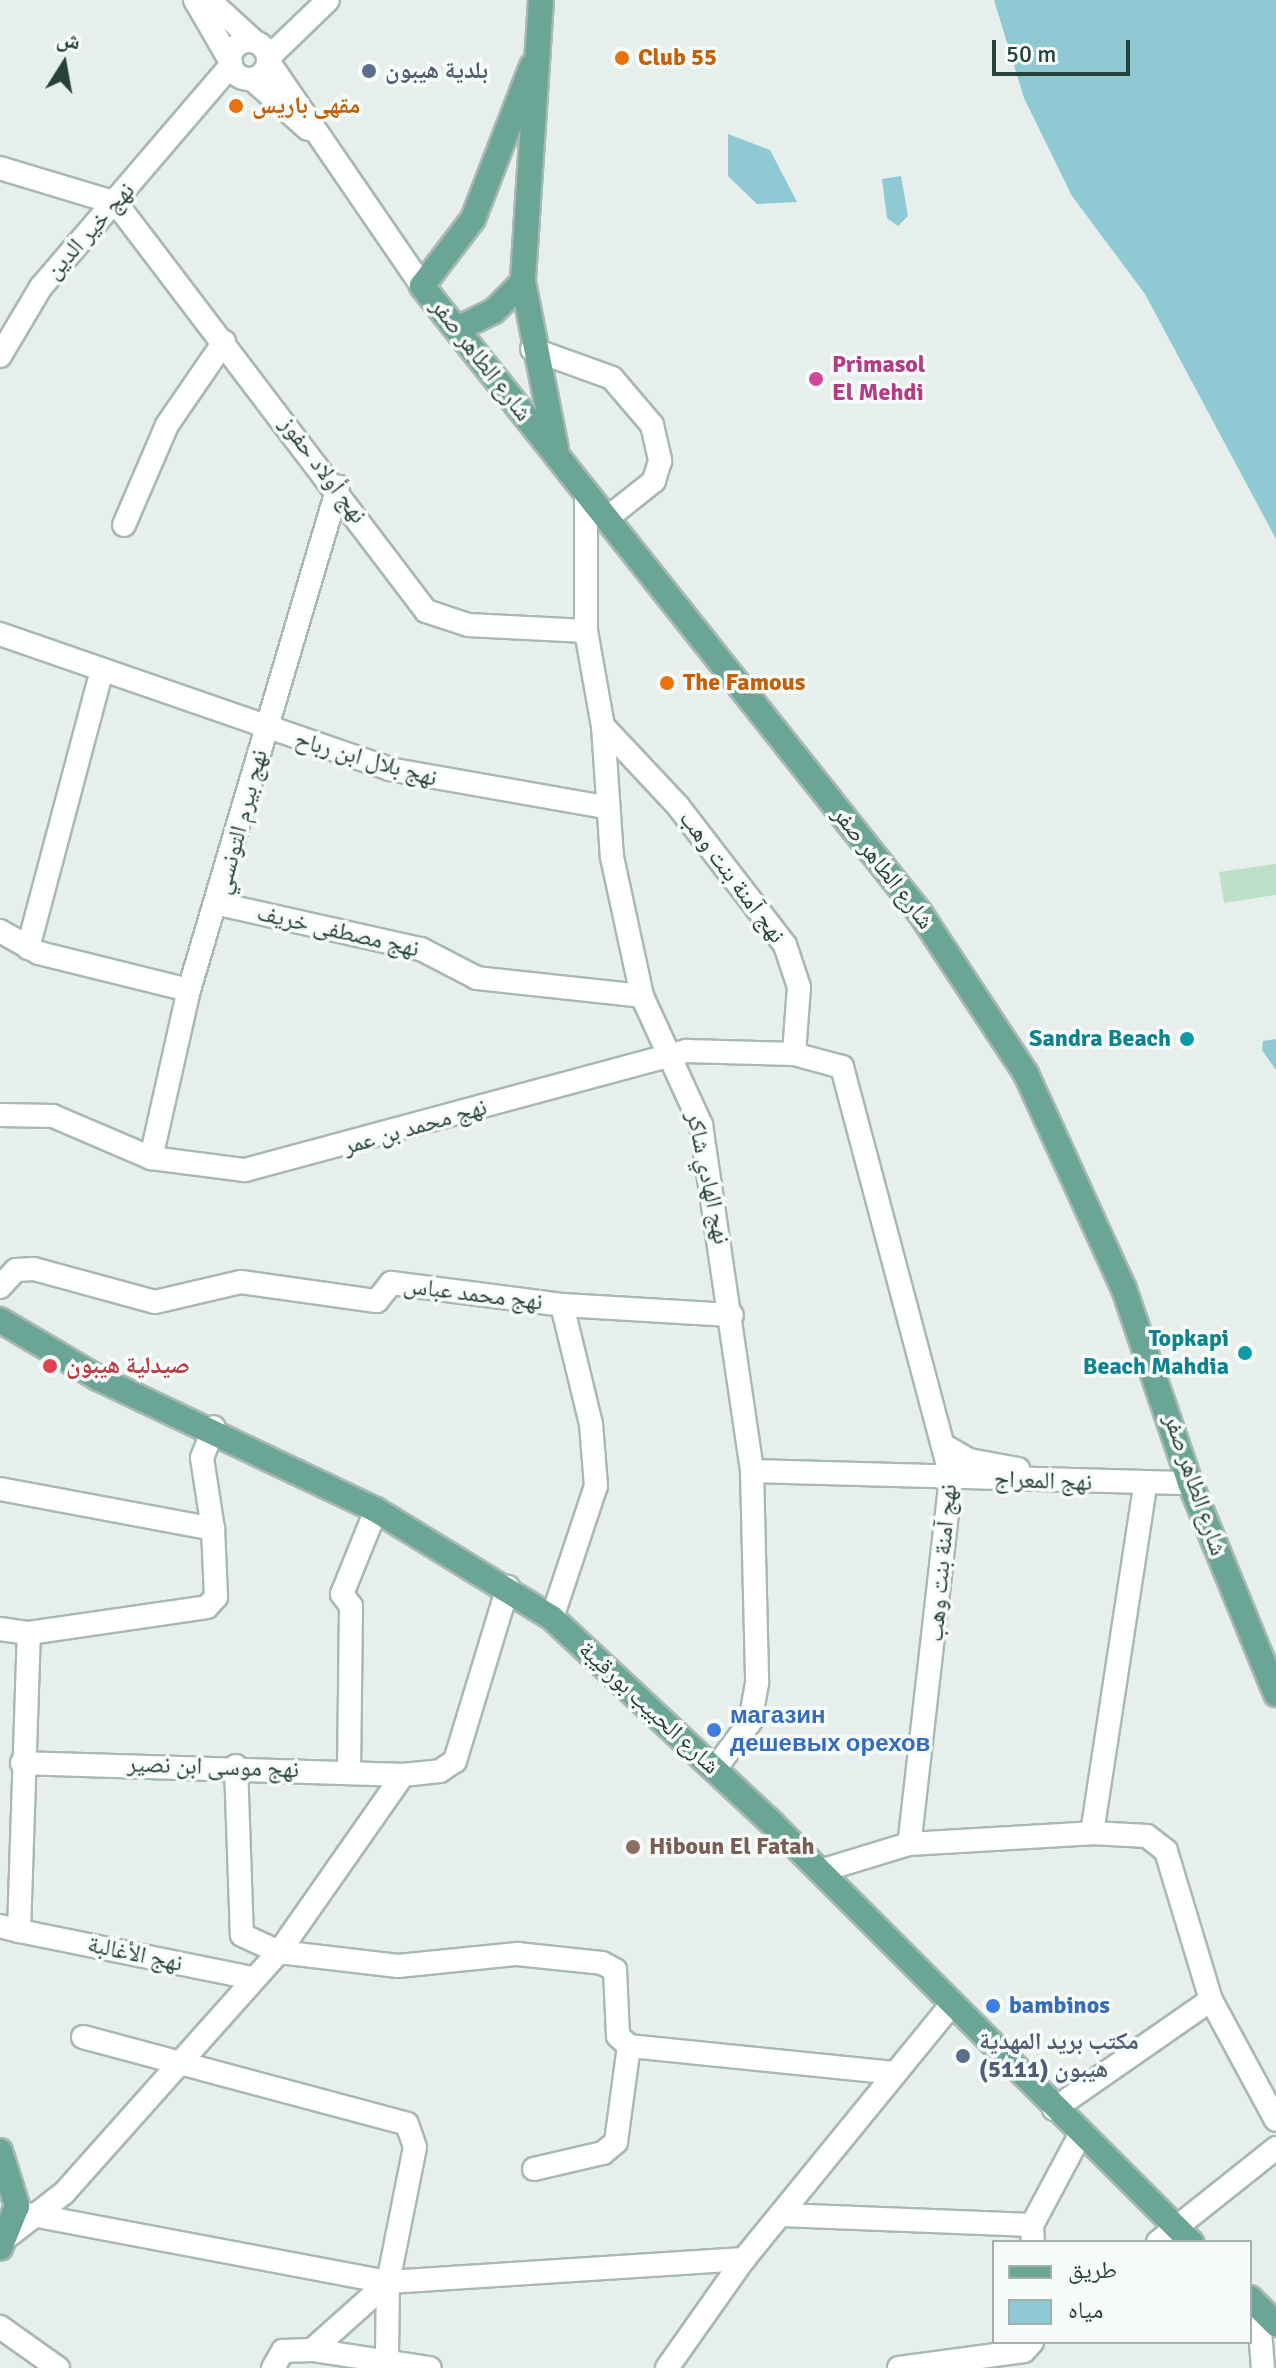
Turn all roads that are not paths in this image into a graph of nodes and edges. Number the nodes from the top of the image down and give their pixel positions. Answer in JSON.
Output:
{"nodes":[{"id":1,"x":195,"y":0,"type":"edge"},
{"id":2,"x":209,"y":0,"type":"edge"},
{"id":3,"x":328,"y":0,"type":"edge"},
{"id":4,"x":541,"y":0,"type":"edge"},
{"id":5,"x":263,"y":52,"type":"junction"},
{"id":6,"x":532,"y":66,"type":"junction"},
{"id":7,"x":239,"y":70,"type":"junction"},
{"id":8,"x":321,"y":140,"type":"junction"},
{"id":9,"x":0,"y":168,"type":"edge"},
{"id":10,"x":116,"y":203,"type":"junction"},
{"id":11,"x":523,"y":282,"type":"junction"},
{"id":12,"x":422,"y":286,"type":"junction"},
{"id":13,"x":457,"y":329,"type":"junction"},
{"id":14,"x":224,"y":342,"type":"junction"},
{"id":15,"x":532,"y":349,"type":"junction"},
{"id":16,"x":0,"y":356,"type":"edge"},
{"id":17,"x":558,"y":457,"type":"junction"},
{"id":18,"x":338,"y":487,"type":"junction"},
{"id":19,"x":586,"y":495,"type":"junction"},
{"id":20,"x":606,"y":519,"type":"junction"},
{"id":21,"x":124,"y":525,"type":"dead end"},
{"id":22,"x":586,"y":631,"type":"junction"},
{"id":23,"x":0,"y":634,"type":"edge"},
{"id":24,"x":101,"y":673,"type":"junction"},
{"id":25,"x":603,"y":726,"type":"junction"},
{"id":26,"x":265,"y":730,"type":"junction"},
{"id":27,"x":605,"y":807,"type":"junction"},
{"id":28,"x":219,"y":904,"type":"junction"},
{"id":29,"x":0,"y":931,"type":"edge"},
{"id":30,"x":28,"y":948,"type":"junction"},
{"id":31,"x":189,"y":990,"type":"junction"},
{"id":32,"x":642,"y":996,"type":"junction"},
{"id":33,"x":794,"y":1054,"type":"junction"},
{"id":34,"x":667,"y":1055,"type":"junction"},
{"id":35,"x":835,"y":1062,"type":"joint"},
{"id":36,"x":0,"y":1115,"type":"edge"},
{"id":37,"x":151,"y":1158,"type":"junction"},
{"id":38,"x":0,"y":1287,"type":"edge"},
{"id":39,"x":562,"y":1305,"type":"junction"},
{"id":40,"x":732,"y":1315,"type":"junction"},
{"id":41,"x":0,"y":1320,"type":"edge"},
{"id":42,"x":214,"y":1427,"type":"junction"},
{"id":43,"x":943,"y":1445,"type":"junction"},
{"id":44,"x":752,"y":1471,"type":"junction"},
{"id":45,"x":951,"y":1478,"type":"junction"},
{"id":46,"x":1100,"y":1483,"type":"junction"},
{"id":47,"x":1190,"y":1483,"type":"junction"},
{"id":48,"x":1145,"y":1485,"type":"junction"},
{"id":49,"x":0,"y":1489,"type":"edge"},
{"id":50,"x":376,"y":1510,"type":"junction"},
{"id":51,"x":213,"y":1529,"type":"junction"},
{"id":52,"x":508,"y":1587,"type":"junction"},
{"id":53,"x":552,"y":1618,"type":"junction"},
{"id":54,"x":0,"y":1629,"type":"edge"},
{"id":55,"x":29,"y":1633,"type":"junction"},
{"id":56,"x":1276,"y":1694,"type":"edge"},
{"id":57,"x":22,"y":1763,"type":"junction"},
{"id":58,"x":236,"y":1766,"type":"junction"},
{"id":59,"x":715,"y":1769,"type":"junction"},
{"id":60,"x":349,"y":1771,"type":"junction"},
{"id":61,"x":403,"y":1775,"type":"junction"},
{"id":62,"x":1092,"y":1833,"type":"junction"},
{"id":63,"x":909,"y":1844,"type":"junction"},
{"id":64,"x":820,"y":1871,"type":"junction"},
{"id":65,"x":10,"y":1928,"type":"edge"},
{"id":66,"x":279,"y":1952,"type":"junction"},
{"id":67,"x":252,"y":1978,"type":"junction"},
{"id":68,"x":1211,"y":2000,"type":"junction"},
{"id":69,"x":953,"y":2003,"type":"junction"},
{"id":70,"x":83,"y":2037,"type":"dead end"},
{"id":71,"x":629,"y":2046,"type":"junction"},
{"id":72,"x":181,"y":2064,"type":"junction"},
{"id":73,"x":893,"y":2073,"type":"junction"},
{"id":74,"x":1054,"y":2109,"type":"junction"},
{"id":75,"x":1276,"y":2120,"type":"edge"},
{"id":76,"x":1080,"y":2135,"type":"junction"},
{"id":77,"x":1276,"y":2148,"type":"edge"},
{"id":78,"x":0,"y":2151,"type":"edge"},
{"id":79,"x":534,"y":2169,"type":"dead end"},
{"id":80,"x":24,"y":2212,"type":"junction"},
{"id":81,"x":782,"y":2215,"type":"junction"},
{"id":82,"x":1032,"y":2234,"type":"edge"},
{"id":83,"x":1174,"y":2237,"type":"edge"},
{"id":84,"x":2,"y":2243,"type":"edge"},
{"id":85,"x":744,"y":2259,"type":"junction"},
{"id":86,"x":388,"y":2282,"type":"junction"},
{"id":87,"x":1254,"y":2301,"type":"edge"},
{"id":88,"x":1276,"y":2324,"type":"edge"},
{"id":89,"x":0,"y":2327,"type":"edge"},
{"id":90,"x":1030,"y":2344,"type":"edge"},
{"id":91,"x":0,"y":2345,"type":"edge"},
{"id":92,"x":312,"y":2350,"type":"junction"},
{"id":93,"x":387,"y":2358,"type":"junction"},
{"id":94,"x":677,"y":2365,"type":"edge"},
{"id":95,"x":55,"y":2368,"type":"edge"},
{"id":96,"x":273,"y":2368,"type":"edge"},
{"id":97,"x":430,"y":2368,"type":"edge"},
{"id":98,"x":899,"y":2368,"type":"edge"},
{"id":99,"x":1263,"y":2368,"type":"edge"}],
"edges":[{"from":1,"to":7,"type":"street","name":"شارع الطاهر صفر"},
{"from":2,"to":5,"type":"street","name":"شارع الطاهر صفر"},
{"from":3,"to":5,"type":"street"},
{"from":4,"to":6,"type":"main road"},
{"from":5,"to":7,"type":"street"},
{"from":5,"to":7,"type":"street"},
{"from":5,"to":8,"type":"street","name":"شارع الطاهر صفر"},
{"from":6,"to":11,"type":"main road"},
{"from":6,"to":12,"type":"main road"},
{"from":7,"to":8,"type":"street","name":"شارع الطاهر صفر"},
{"from":7,"to":10,"type":"street","name":"نهج خير الدين"},
{"from":8,"to":12,"type":"street","name":"شارع الطاهر صفر"},
{"from":9,"to":10,"type":"street"},
{"from":10,"to":14,"type":"street","name":"نهج أولاد حفوز"},
{"from":10,"to":16,"type":"street","name":"نهج خير الدين"},
{"from":11,"to":13,"type":"main road"},
{"from":11,"to":15,"type":"main road"},
{"from":12,"to":13,"type":"main road","name":"شارع الطاهر صفر"},
{"from":13,"to":17,"type":"main road","name":"شارع الطاهر صفر"},
{"from":14,"to":18,"type":"street","name":"نهج أولاد حفوز"},
{"from":14,"to":21,"type":"street"},
{"from":15,"to":17,"type":"main road"},
{"from":15,"to":20,"type":"street"},
{"from":17,"to":19,"type":"main road","name":"شارع الطاهر صفر"},
{"from":18,"to":22,"type":"street","name":"نهج أولاد حفوز"},
{"from":18,"to":26,"type":"street","name":"نهج بيرم التونسي"},
{"from":19,"to":20,"type":"main road","name":"شارع الطاهر صفر"},
{"from":19,"to":22,"type":"street","name":"نهج الهادي شاكر"},
{"from":20,"to":47,"type":"main road","name":"شارع الطاهر صفر"},
{"from":22,"to":25,"type":"street","name":"نهج الهادي شاكر"},
{"from":23,"to":24,"type":"street","name":"نهج بلال ابن رباح"},
{"from":24,"to":26,"type":"street","name":"نهج بلال ابن رباح"},
{"from":24,"to":30,"type":"street"},
{"from":25,"to":27,"type":"street","name":"نهج الهادي شاكر"},
{"from":25,"to":33,"type":"street","name":"نهج آمنة بنت وهب"},
{"from":26,"to":27,"type":"street","name":"نهج بلال ابن رباح"},
{"from":26,"to":28,"type":"street","name":"نهج بيرم التونسي"},
{"from":27,"to":32,"type":"street","name":"نهج الهادي شاكر"},
{"from":28,"to":31,"type":"street","name":"نهج بيرم التونسي"},
{"from":28,"to":32,"type":"street","name":"نهج مصطفى خريف"},
{"from":29,"to":30,"type":"street"},
{"from":30,"to":31,"type":"street"},
{"from":31,"to":37,"type":"street","name":"نهج بيرم التونسي"},
{"from":32,"to":34,"type":"street","name":"نهج الهادي شاكر"},
{"from":33,"to":34,"type":"street","name":"نهج محمد بن عمر"},
{"from":33,"to":35,"type":"street","name":"نهج محمد بن عمر"},
{"from":34,"to":37,"type":"street","name":"نهج محمد بن عمر"},
{"from":34,"to":40,"type":"street","name":"نهج الهادي شاكر"},
{"from":35,"to":43,"type":"street","name":"نهج آمنة بنت وهب"},
{"from":36,"to":37,"type":"street","name":"نهج محمد بن عمر"},
{"from":38,"to":39,"type":"street","name":"نهج محمد عباس"},
{"from":39,"to":40,"type":"street","name":"نهج محمد عباس"},
{"from":39,"to":53,"type":"street"},
{"from":40,"to":44,"type":"street","name":"نهج الهادي شاكر"},
{"from":41,"to":42,"type":"main road","name":"شارع الحبيب بورقيبة"},
{"from":42,"to":50,"type":"main road","name":"شارع الحبيب بورقيبة"},
{"from":42,"to":51,"type":"street"},
{"from":43,"to":45,"type":"street","name":"نهج آمنة بنت وهب"},
{"from":43,"to":46,"type":"street"},
{"from":44,"to":45,"type":"street","name":"نهج المعراج"},
{"from":44,"to":59,"type":"street","name":"نهج الهادي شاكر"},
{"from":45,"to":46,"type":"street","name":"نهج المعراج"},
{"from":45,"to":63,"type":"street","name":"نهج آمنة بنت وهب"},
{"from":46,"to":48,"type":"street","name":"نهج المعراج"},
{"from":47,"to":48,"type":"street","name":"نهج المعراج"},
{"from":47,"to":56,"type":"main road","name":"شارع الطاهر صفر"},
{"from":48,"to":62,"type":"street"},
{"from":49,"to":51,"type":"street"},
{"from":50,"to":52,"type":"main road","name":"شارع الحبيب بورقيبة"},
{"from":50,"to":60,"type":"street"},
{"from":51,"to":55,"type":"street"},
{"from":52,"to":53,"type":"main road","name":"شارع الحبيب بورقيبة"},
{"from":52,"to":61,"type":"street","name":"نهج موسى ابن نصير"},
{"from":53,"to":59,"type":"main road","name":"شارع الحبيب بورقيبة"},
{"from":54,"to":55,"type":"street"},
{"from":55,"to":57,"type":"street"},
{"from":57,"to":58,"type":"street","name":"نهج موسى ابن نصير"},
{"from":57,"to":65,"type":"street"},
{"from":58,"to":60,"type":"street","name":"نهج موسى ابن نصير"},
{"from":58,"to":66,"type":"street"},
{"from":59,"to":64,"type":"main road","name":"شارع الحبيب بورقيبة"},
{"from":60,"to":61,"type":"street","name":"نهج موسى ابن نصير"},
{"from":61,"to":66,"type":"street"},
{"from":62,"to":63,"type":"street"},
{"from":62,"to":68,"type":"street"},
{"from":63,"to":64,"type":"street"},
{"from":64,"to":69,"type":"main road","name":"شارع الحبيب بورقيبة"},
{"from":65,"to":67,"type":"street","name":"نهج الأغالبة"},
{"from":66,"to":67,"type":"street"},
{"from":66,"to":71,"type":"street"},
{"from":67,"to":72,"type":"street"},
{"from":68,"to":74,"type":"street"},
{"from":68,"to":75,"type":"street"},
{"from":69,"to":73,"type":"street"},
{"from":69,"to":74,"type":"main road","name":"شارع الحبيب بورقيبة"},
{"from":70,"to":72,"type":"street"},
{"from":71,"to":73,"type":"street"},
{"from":71,"to":79,"type":"street"},
{"from":72,"to":80,"type":"street"},
{"from":72,"to":86,"type":"street"},
{"from":73,"to":81,"type":"street"},
{"from":74,"to":76,"type":"main road","name":"شارع الحبيب بورقيبة"},
{"from":76,"to":82,"type":"street"},
{"from":76,"to":83,"type":"main road","name":"شارع الحبيب بورقيبة"},
{"from":77,"to":83,"type":"street"},
{"from":78,"to":80,"type":"main road"},
{"from":80,"to":84,"type":"main road"},
{"from":80,"to":86,"type":"street"},
{"from":81,"to":82,"type":"street"},
{"from":81,"to":85,"type":"street"},
{"from":85,"to":86,"type":"street"},
{"from":85,"to":94,"type":"street"},
{"from":86,"to":92,"type":"street"},
{"from":86,"to":93,"type":"street"},
{"from":87,"to":88,"type":"main road"},
{"from":87,"to":99,"type":"street"},
{"from":89,"to":95,"type":"street"},
{"from":90,"to":98,"type":"street"},
{"from":91,"to":95,"type":"street"},
{"from":92,"to":93,"type":"street"},
{"from":92,"to":96,"type":"street"},
{"from":93,"to":97,"type":"street"}]}
